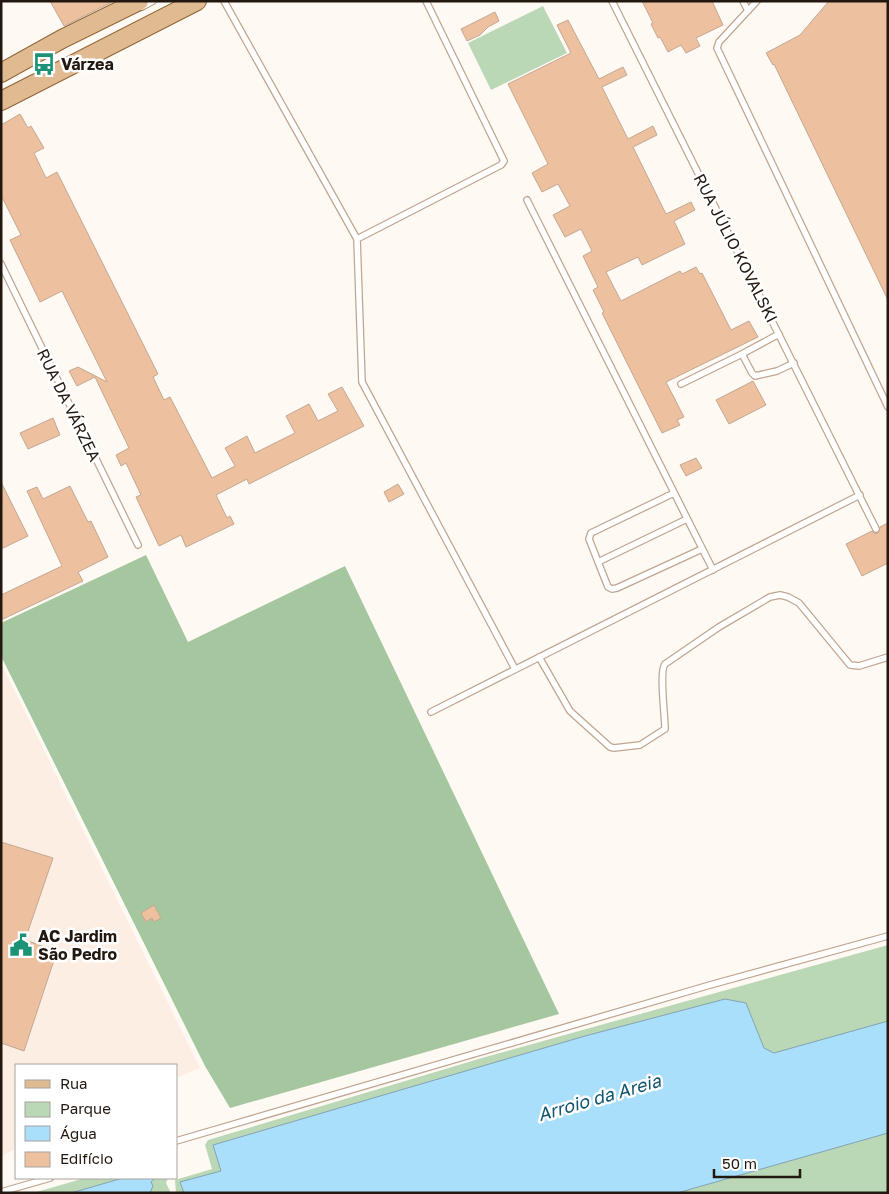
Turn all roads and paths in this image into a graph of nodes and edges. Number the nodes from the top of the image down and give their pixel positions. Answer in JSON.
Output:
{"nodes":[{"id":1,"x":139,"y":1,"type":"edge"},
{"id":2,"x":153,"y":1,"type":"edge"},
{"id":3,"x":182,"y":1,"type":"edge"},
{"id":4,"x":197,"y":1,"type":"edge"},
{"id":5,"x":224,"y":1,"type":"edge"},
{"id":6,"x":426,"y":1,"type":"edge"},
{"id":7,"x":612,"y":1,"type":"edge"},
{"id":8,"x":743,"y":1,"type":"edge"},
{"id":9,"x":757,"y":1,"type":"edge"},
{"id":10,"x":748,"y":11,"type":"junction"},
{"id":11,"x":122,"y":31,"type":"dead end"},
{"id":12,"x":45,"y":71,"type":"dead end"},
{"id":13,"x":1,"y":73,"type":"edge"},
{"id":14,"x":1,"y":80,"type":"edge"},
{"id":15,"x":1,"y":94,"type":"edge"},
{"id":16,"x":1,"y":101,"type":"edge"},
{"id":17,"x":527,"y":200,"type":"dead end"},
{"id":18,"x":357,"y":238,"type":"junction"},
{"id":19,"x":1,"y":264,"type":"edge"},
{"id":20,"x":779,"y":334,"type":"junction"},
{"id":21,"x":742,"y":354,"type":"junction"},
{"id":22,"x":794,"y":363,"type":"junction"},
{"id":23,"x":681,"y":384,"type":"dead end"},
{"id":24,"x":888,"y":407,"type":"edge"},
{"id":25,"x":674,"y":493,"type":"junction"},
{"id":26,"x":860,"y":496,"type":"junction"},
{"id":27,"x":687,"y":519,"type":"junction"},
{"id":28,"x":876,"y":529,"type":"dead end"},
{"id":29,"x":138,"y":545,"type":"dead end"},
{"id":30,"x":702,"y":549,"type":"junction"},
{"id":31,"x":598,"y":562,"type":"junction"},
{"id":32,"x":713,"y":570,"type":"junction"},
{"id":33,"x":539,"y":657,"type":"junction"},
{"id":34,"x":888,"y":657,"type":"edge"},
{"id":35,"x":515,"y":669,"type":"junction"},
{"id":36,"x":431,"y":712,"type":"dead end"},
{"id":37,"x":888,"y":936,"type":"edge"},
{"id":38,"x":178,"y":1140,"type":"edge"},
{"id":39,"x":46,"y":1179,"type":"edge"},
{"id":40,"x":1,"y":1192,"type":"edge"}],
"edges":[{"from":1,"to":13,"type":"main road"},
{"from":2,"to":14,"type":"lane"},
{"from":3,"to":11,"type":"lane"},
{"from":4,"to":16,"type":"main road"},
{"from":5,"to":18,"type":"lane"},
{"from":6,"to":18,"type":"lane"},
{"from":7,"to":20,"type":"lane","name":"RUA JÚLIO KOVALSKI"},
{"from":8,"to":10,"type":"lane"},
{"from":9,"to":10,"type":"lane"},
{"from":10,"to":24,"type":"lane"},
{"from":12,"to":15,"type":"lane"},
{"from":17,"to":25,"type":"lane"},
{"from":18,"to":35,"type":"lane"},
{"from":19,"to":29,"type":"lane","name":"RUA DA VÁRZEA"},
{"from":20,"to":21,"type":"lane"},
{"from":20,"to":22,"type":"lane","name":"RUA JÚLIO KOVALSKI"},
{"from":21,"to":22,"type":"lane"},
{"from":21,"to":23,"type":"lane"},
{"from":22,"to":26,"type":"lane","name":"RUA JÚLIO KOVALSKI"},
{"from":25,"to":27,"type":"lane"},
{"from":25,"to":31,"type":"lane"},
{"from":26,"to":28,"type":"lane","name":"RUA JÚLIO KOVALSKI"},
{"from":26,"to":32,"type":"lane"},
{"from":27,"to":30,"type":"lane"},
{"from":27,"to":31,"type":"lane"},
{"from":30,"to":31,"type":"lane"},
{"from":30,"to":32,"type":"lane"},
{"from":32,"to":33,"type":"lane"},
{"from":33,"to":34,"type":"lane"},
{"from":33,"to":35,"type":"lane"},
{"from":35,"to":36,"type":"lane"},
{"from":37,"to":38,"type":"lane"},
{"from":39,"to":40,"type":"lane"}]}
